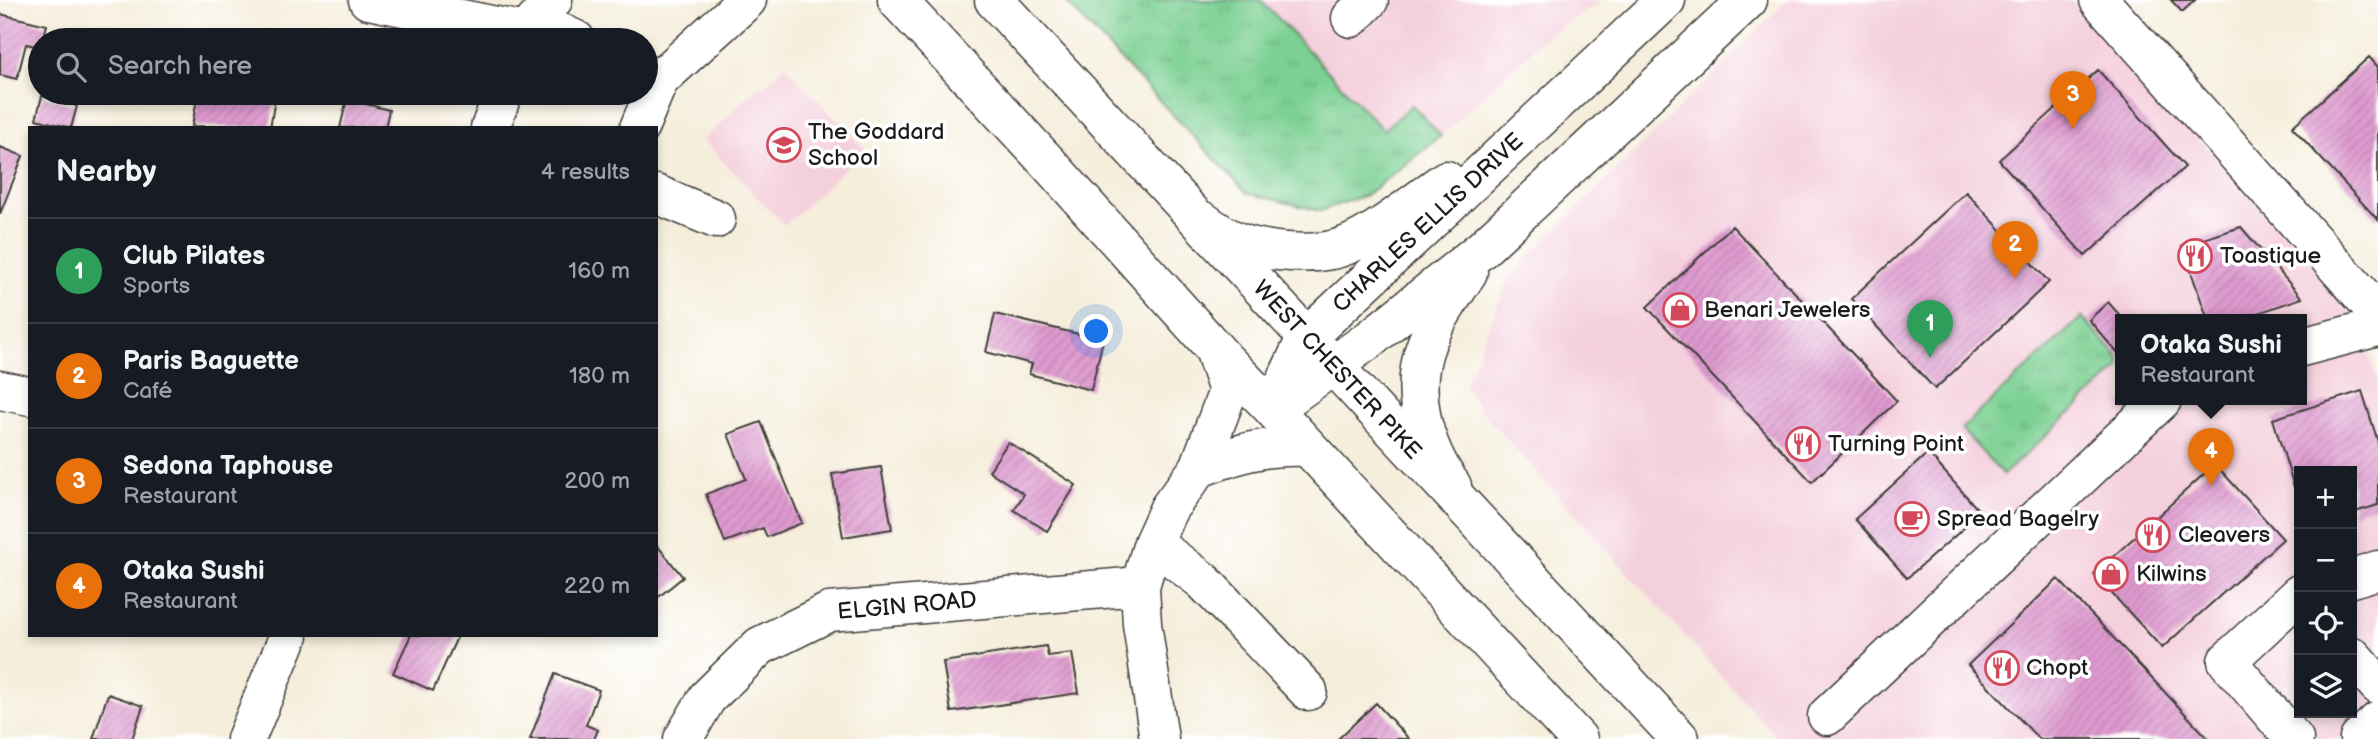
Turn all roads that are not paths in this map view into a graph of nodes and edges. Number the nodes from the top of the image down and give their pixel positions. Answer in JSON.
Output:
{"nodes":[{"id":1,"x":368,"y":0,"type":"edge"},
{"id":2,"x":747,"y":0,"type":"edge"},
{"id":3,"x":897,"y":0,"type":"edge"},
{"id":4,"x":994,"y":0,"type":"edge"},
{"id":5,"x":1666,"y":0,"type":"edge"},
{"id":6,"x":1748,"y":0,"type":"edge"},
{"id":7,"x":2099,"y":0,"type":"edge"},
{"id":8,"x":534,"y":23,"type":"edge"},
{"id":9,"x":658,"y":72,"type":"edge"},
{"id":10,"x":499,"y":105,"type":"edge"},
{"id":11,"x":645,"y":105,"type":"edge"},
{"id":12,"x":1555,"y":105,"type":"junction"},
{"id":13,"x":491,"y":126,"type":"edge"},
{"id":14,"x":640,"y":126,"type":"edge"},
{"id":15,"x":658,"y":195,"type":"edge"},
{"id":16,"x":1191,"y":212,"type":"junction"},
{"id":17,"x":716,"y":219,"type":"dead end"},
{"id":18,"x":1482,"y":249,"type":"junction"},
{"id":19,"x":2378,"y":313,"type":"edge"},
{"id":20,"x":2378,"y":327,"type":"edge"},
{"id":21,"x":1306,"y":338,"type":"junction"},
{"id":22,"x":2307,"y":346,"type":"edge"},
{"id":23,"x":1214,"y":349,"type":"junction"},
{"id":24,"x":1332,"y":366,"type":"junction"},
{"id":25,"x":0,"y":390,"type":"edge"},
{"id":26,"x":28,"y":396,"type":"edge"},
{"id":27,"x":2157,"y":405,"type":"edge"},
{"id":28,"x":1273,"y":409,"type":"junction"},
{"id":29,"x":1307,"y":447,"type":"junction"},
{"id":30,"x":1199,"y":468,"type":"junction"},
{"id":31,"x":1477,"y":521,"type":"junction"},
{"id":32,"x":1153,"y":543,"type":"junction"},
{"id":33,"x":2378,"y":570,"type":"edge"},
{"id":34,"x":2357,"y":576,"type":"edge"},
{"id":35,"x":1140,"y":586,"type":"junction"},
{"id":36,"x":2294,"y":599,"type":"edge"},
{"id":37,"x":288,"y":637,"type":"edge"},
{"id":38,"x":2357,"y":662,"type":"edge"},
{"id":39,"x":2378,"y":685,"type":"edge"},
{"id":40,"x":1308,"y":691,"type":"dead end"},
{"id":41,"x":1827,"y":716,"type":"dead end"},
{"id":42,"x":2378,"y":721,"type":"edge"},
{"id":43,"x":246,"y":739,"type":"edge"},
{"id":44,"x":683,"y":739,"type":"edge"},
{"id":45,"x":1159,"y":739,"type":"edge"},
{"id":46,"x":1578,"y":739,"type":"edge"},
{"id":47,"x":1680,"y":739,"type":"edge"},
{"id":48,"x":2294,"y":739,"type":"edge"},
{"id":49,"x":2359,"y":739,"type":"edge"}],
"edges":[{"from":1,"to":8,"type":"main road"},
{"from":2,"to":9,"type":"main road"},
{"from":3,"to":23,"type":"main road"},
{"from":4,"to":16,"type":"main road","name":"WEST CHESTER PIKE"},
{"from":5,"to":12,"type":"main road","name":"CHARLES ELLIS DRIVE"},
{"from":6,"to":18,"type":"main road","name":"CHARLES ELLIS DRIVE"},
{"from":7,"to":19,"type":"main road"},
{"from":10,"to":13,"type":"main road"},
{"from":11,"to":14,"type":"main road"},
{"from":12,"to":16,"type":"main road","name":"CHARLES ELLIS DRIVE"},
{"from":12,"to":21,"type":"main road","name":"CHARLES ELLIS DRIVE"},
{"from":15,"to":17,"type":"main road"},
{"from":16,"to":21,"type":"main road","name":"WEST CHESTER PIKE"},
{"from":18,"to":24,"type":"main road","name":"CHARLES ELLIS DRIVE"},
{"from":18,"to":31,"type":"main road","name":"CHARLES ELLIS DRIVE"},
{"from":20,"to":22,"type":"main road"},
{"from":21,"to":24,"type":"main road","name":"WEST CHESTER PIKE"},
{"from":21,"to":28,"type":"main road","name":"CHARLES ELLIS DRIVE"},
{"from":23,"to":28,"type":"main road"},
{"from":23,"to":30,"type":"main road"},
{"from":24,"to":28,"type":"main road","name":"CHARLES ELLIS DRIVE"},
{"from":24,"to":31,"type":"main road","name":"WEST CHESTER PIKE"},
{"from":25,"to":26,"type":"main road"},
{"from":27,"to":41,"type":"main road"},
{"from":28,"to":29,"type":"main road"},
{"from":29,"to":30,"type":"main road"},
{"from":29,"to":46,"type":"main road"},
{"from":30,"to":32,"type":"main road"},
{"from":31,"to":47,"type":"main road","name":"WEST CHESTER PIKE"},
{"from":32,"to":35,"type":"main road"},
{"from":32,"to":40,"type":"main road"},
{"from":33,"to":34,"type":"main road"},
{"from":35,"to":44,"type":"main road","name":"ELGIN ROAD"},
{"from":35,"to":45,"type":"main road"},
{"from":36,"to":48,"type":"main road"},
{"from":37,"to":43,"type":"main road"},
{"from":38,"to":39,"type":"main road"},
{"from":42,"to":49,"type":"main road"}]}
